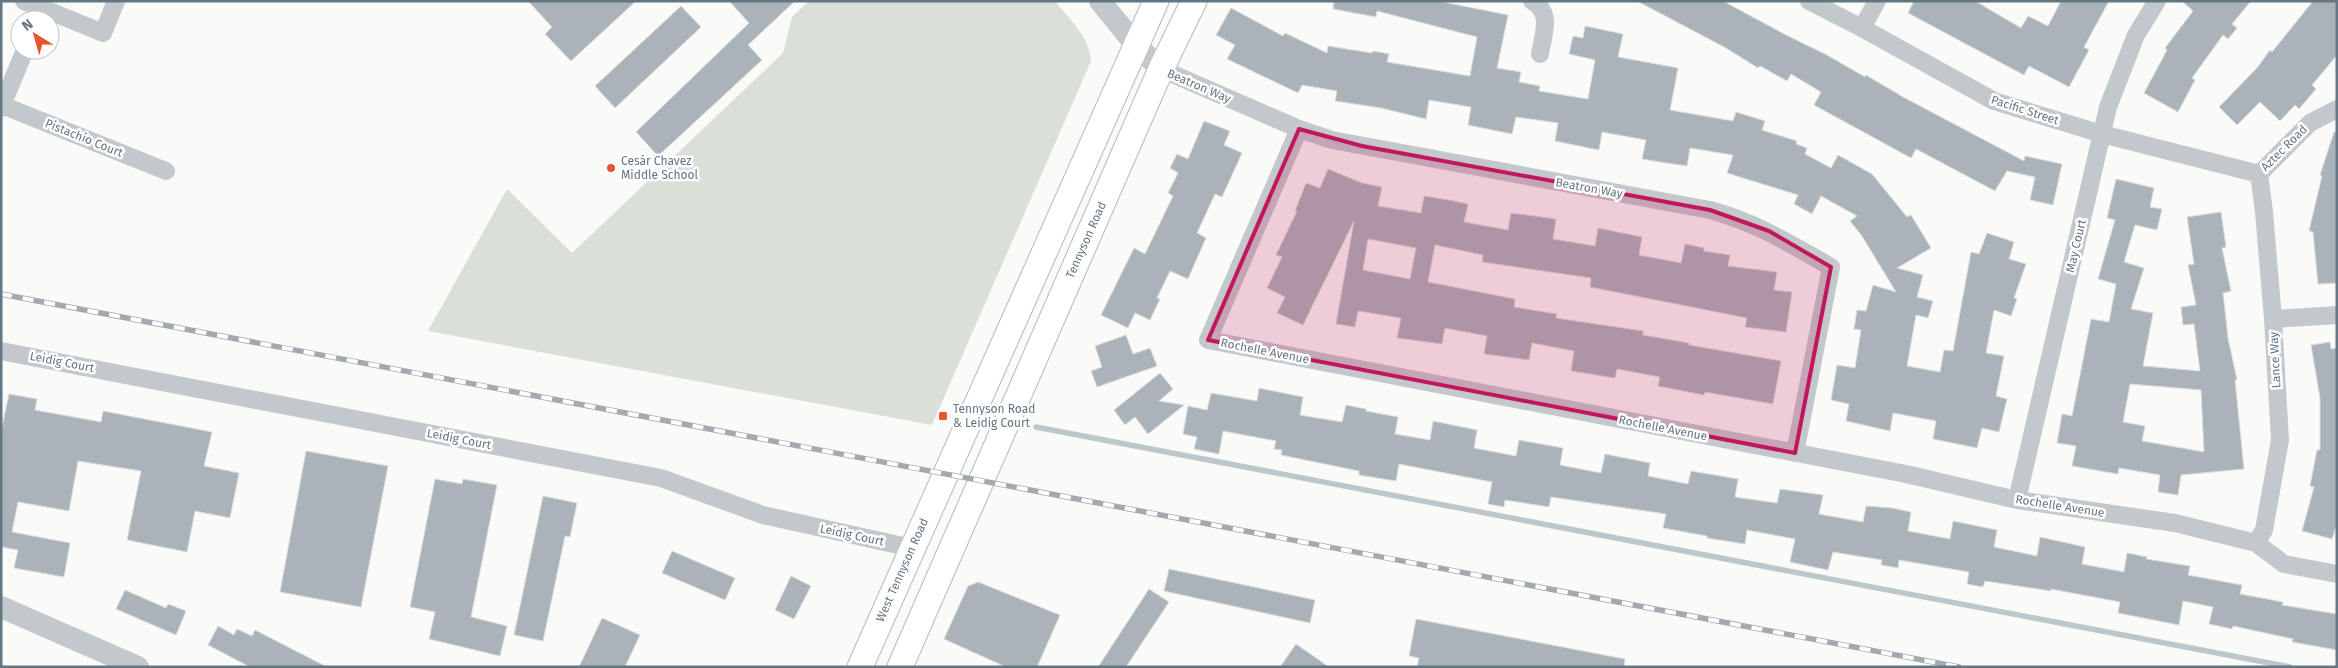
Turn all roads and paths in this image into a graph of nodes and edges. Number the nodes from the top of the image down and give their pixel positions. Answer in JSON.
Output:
{"nodes":[{"id":1,"x":24,"y":1,"type":"edge"},
{"id":2,"x":116,"y":1,"type":"edge"},
{"id":3,"x":1100,"y":1,"type":"edge"},
{"id":4,"x":1156,"y":1,"type":"edge"},
{"id":5,"x":1194,"y":1,"type":"edge"},
{"id":6,"x":1532,"y":1,"type":"edge"},
{"id":7,"x":1809,"y":1,"type":"edge"},
{"id":8,"x":1877,"y":1,"type":"edge"},
{"id":9,"x":2157,"y":1,"type":"edge"},
{"id":10,"x":34,"y":10,"type":"edge"},
{"id":11,"x":60,"y":20,"type":"edge"},
{"id":12,"x":1862,"y":28,"type":"junction"},
{"id":13,"x":1135,"y":44,"type":"junction"},
{"id":14,"x":1540,"y":54,"type":"dead end"},
{"id":15,"x":21,"y":60,"type":"edge"},
{"id":16,"x":1161,"y":70,"type":"junction"},
{"id":17,"x":2,"y":106,"type":"edge"},
{"id":18,"x":2337,"y":109,"type":"edge"},
{"id":19,"x":1299,"y":129,"type":"junction"},
{"id":20,"x":2102,"y":134,"type":"junction"},
{"id":21,"x":166,"y":171,"type":"dead end"},
{"id":22,"x":2259,"y":174,"type":"junction"},
{"id":23,"x":2337,"y":315,"type":"edge"},
{"id":24,"x":2273,"y":319,"type":"junction"},
{"id":25,"x":1,"y":351,"type":"edge"},
{"id":26,"x":1795,"y":453,"type":"junction"},
{"id":27,"x":2017,"y":500,"type":"junction"},
{"id":28,"x":2256,"y":543,"type":"junction"},
{"id":29,"x":912,"y":548,"type":"junction"},
{"id":30,"x":2337,"y":574,"type":"edge"},
{"id":31,"x":1,"y":607,"type":"edge"},
{"id":32,"x":138,"y":667,"type":"edge"},
{"id":33,"x":860,"y":667,"type":"edge"},
{"id":34,"x":900,"y":667,"type":"edge"}],
"edges":[{"from":1,"to":10,"type":"street"},
{"from":2,"to":11,"type":"street"},
{"from":3,"to":13,"type":"street"},
{"from":4,"to":13,"type":"main road"},
{"from":5,"to":16,"type":"main road","name":"Tennyson Road"},
{"from":6,"to":14,"type":"street"},
{"from":7,"to":12,"type":"street","name":"Pacific Street"},
{"from":8,"to":12,"type":"street"},
{"from":9,"to":20,"type":"street","name":"May Court"},
{"from":12,"to":20,"type":"street","name":"Pacific Street"},
{"from":13,"to":16,"type":"street"},
{"from":13,"to":29,"type":"main road","name":"West Tennyson Road"},
{"from":15,"to":17,"type":"street"},
{"from":16,"to":19,"type":"street","name":"Beatron Way"},
{"from":16,"to":34,"type":"main road","name":"Tennyson Road"},
{"from":17,"to":21,"type":"street","name":"Pistachio Court"},
{"from":18,"to":22,"type":"street","name":"Aztec Road"},
{"from":19,"to":26,"type":"street","name":"Beatron Way"},
{"from":19,"to":26,"type":"street","name":"Rochelle Avenue"},
{"from":20,"to":22,"type":"street","name":"Pacific Street"},
{"from":20,"to":27,"type":"street","name":"May Court"},
{"from":22,"to":24,"type":"street","name":"Lance Way"},
{"from":23,"to":24,"type":"street"},
{"from":24,"to":28,"type":"street","name":"Lance Way"},
{"from":25,"to":29,"type":"street","name":"Leidig Court"},
{"from":26,"to":27,"type":"street","name":"Rochelle Avenue"},
{"from":27,"to":28,"type":"street","name":"Rochelle Avenue"},
{"from":28,"to":30,"type":"street","name":"Rochelle Avenue"},
{"from":29,"to":33,"type":"main road","name":"West Tennyson Road"},
{"from":31,"to":32,"type":"street"}]}
